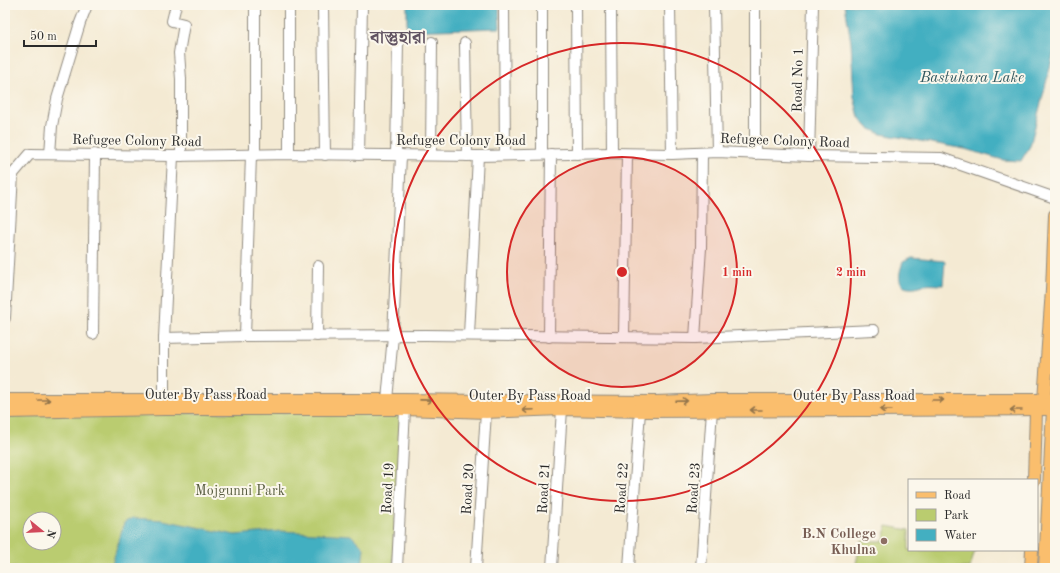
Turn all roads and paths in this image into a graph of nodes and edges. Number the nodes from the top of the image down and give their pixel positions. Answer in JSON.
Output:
{"nodes":[{"id":1,"x":87,"y":5,"type":"edge"},
{"id":2,"x":176,"y":5,"type":"edge"},
{"id":3,"x":255,"y":5,"type":"edge"},
{"id":4,"x":289,"y":5,"type":"edge"},
{"id":5,"x":323,"y":5,"type":"edge"},
{"id":6,"x":362,"y":5,"type":"edge"},
{"id":7,"x":504,"y":5,"type":"edge"},
{"id":8,"x":542,"y":5,"type":"edge"},
{"id":9,"x":576,"y":5,"type":"edge"},
{"id":10,"x":611,"y":5,"type":"edge"},
{"id":11,"x":670,"y":5,"type":"edge"},
{"id":12,"x":714,"y":5,"type":"edge"},
{"id":13,"x":756,"y":5,"type":"edge"},
{"id":14,"x":813,"y":5,"type":"edge"},
{"id":15,"x":398,"y":42,"type":"dead end"},
{"id":16,"x":432,"y":42,"type":"dead end"},
{"id":17,"x":466,"y":43,"type":"dead end"},
{"id":18,"x":717,"y":152,"type":"junction"},
{"id":19,"x":612,"y":153,"type":"junction"},
{"id":20,"x":702,"y":153,"type":"junction"},
{"id":21,"x":50,"y":154,"type":"junction"},
{"id":22,"x":95,"y":154,"type":"junction"},
{"id":23,"x":289,"y":154,"type":"junction"},
{"id":24,"x":547,"y":154,"type":"junction"},
{"id":25,"x":577,"y":154,"type":"junction"},
{"id":26,"x":627,"y":154,"type":"junction"},
{"id":27,"x":672,"y":154,"type":"junction"},
{"id":28,"x":756,"y":154,"type":"junction"},
{"id":29,"x":253,"y":155,"type":"junction"},
{"id":30,"x":325,"y":155,"type":"junction"},
{"id":31,"x":359,"y":155,"type":"junction"},
{"id":32,"x":398,"y":155,"type":"junction"},
{"id":33,"x":431,"y":155,"type":"junction"},
{"id":34,"x":177,"y":156,"type":"junction"},
{"id":35,"x":467,"y":156,"type":"junction"},
{"id":36,"x":478,"y":156,"type":"junction"},
{"id":37,"x":506,"y":156,"type":"junction"},
{"id":38,"x":809,"y":156,"type":"junction"},
{"id":39,"x":1055,"y":198,"type":"edge"},
{"id":40,"x":1055,"y":215,"type":"edge"},
{"id":41,"x":318,"y":266,"type":"dead end"},
{"id":42,"x":5,"y":318,"type":"edge"},
{"id":43,"x":874,"y":330,"type":"dead end"},
{"id":44,"x":93,"y":334,"type":"dead end"},
{"id":45,"x":245,"y":336,"type":"junction"},
{"id":46,"x":317,"y":336,"type":"junction"},
{"id":47,"x":393,"y":336,"type":"junction"},
{"id":48,"x":470,"y":336,"type":"junction"},
{"id":49,"x":624,"y":336,"type":"junction"},
{"id":50,"x":549,"y":337,"type":"junction"},
{"id":51,"x":164,"y":338,"type":"junction"},
{"id":52,"x":695,"y":338,"type":"junction"},
{"id":53,"x":5,"y":400,"type":"edge"},
{"id":54,"x":164,"y":400,"type":"junction"},
{"id":55,"x":388,"y":400,"type":"junction"},
{"id":56,"x":1052,"y":405,"type":"edge"},
{"id":57,"x":405,"y":408,"type":"junction"},
{"id":58,"x":562,"y":409,"type":"junction"},
{"id":59,"x":712,"y":410,"type":"junction"},
{"id":60,"x":1036,"y":410,"type":"junction"},
{"id":61,"x":640,"y":411,"type":"junction"},
{"id":62,"x":5,"y":412,"type":"edge"},
{"id":63,"x":486,"y":412,"type":"junction"},
{"id":64,"x":1034,"y":479,"type":"edge"},
{"id":65,"x":1032,"y":551,"type":"edge"},
{"id":66,"x":397,"y":568,"type":"edge"},
{"id":67,"x":476,"y":568,"type":"edge"},
{"id":68,"x":552,"y":568,"type":"edge"},
{"id":69,"x":629,"y":568,"type":"edge"},
{"id":70,"x":701,"y":568,"type":"edge"},
{"id":71,"x":1031,"y":568,"type":"edge"},
{"id":72,"x":1045,"y":568,"type":"edge"}],
"edges":[{"from":1,"to":21,"type":"street"},
{"from":2,"to":34,"type":"street"},
{"from":3,"to":29,"type":"street"},
{"from":4,"to":23,"type":"street"},
{"from":5,"to":30,"type":"street"},
{"from":6,"to":31,"type":"street"},
{"from":7,"to":37,"type":"street"},
{"from":8,"to":24,"type":"street"},
{"from":9,"to":25,"type":"street"},
{"from":10,"to":19,"type":"street"},
{"from":11,"to":27,"type":"street"},
{"from":12,"to":18,"type":"street"},
{"from":13,"to":28,"type":"street"},
{"from":14,"to":38,"type":"street","name":"Road No 1"},
{"from":15,"to":32,"type":"street"},
{"from":16,"to":33,"type":"street"},
{"from":17,"to":35,"type":"street"},
{"from":18,"to":20,"type":"street","name":"Refugee Colony Road"},
{"from":18,"to":28,"type":"street","name":"Refugee Colony Road"},
{"from":19,"to":25,"type":"street","name":"Refugee Colony Road"},
{"from":19,"to":26,"type":"street","name":"Refugee Colony Road"},
{"from":20,"to":27,"type":"street","name":"Refugee Colony Road"},
{"from":20,"to":52,"type":"street"},
{"from":21,"to":22,"type":"street","name":"Refugee Colony Road"},
{"from":21,"to":42,"type":"street","name":"Refugee Colony Road"},
{"from":22,"to":34,"type":"street","name":"Refugee Colony Road"},
{"from":22,"to":44,"type":"street"},
{"from":23,"to":29,"type":"street","name":"Refugee Colony Road"},
{"from":23,"to":30,"type":"street","name":"Refugee Colony Road"},
{"from":24,"to":25,"type":"street","name":"Refugee Colony Road"},
{"from":24,"to":37,"type":"street","name":"Refugee Colony Road"},
{"from":24,"to":50,"type":"street"},
{"from":26,"to":27,"type":"street","name":"Refugee Colony Road"},
{"from":26,"to":49,"type":"street"},
{"from":28,"to":38,"type":"street","name":"Refugee Colony Road"},
{"from":29,"to":34,"type":"street","name":"Refugee Colony Road"},
{"from":29,"to":45,"type":"street"},
{"from":30,"to":31,"type":"street","name":"Refugee Colony Road"},
{"from":31,"to":32,"type":"street","name":"Refugee Colony Road"},
{"from":32,"to":33,"type":"street","name":"Refugee Colony Road"},
{"from":32,"to":47,"type":"street"},
{"from":33,"to":35,"type":"street","name":"Refugee Colony Road"},
{"from":34,"to":51,"type":"street"},
{"from":35,"to":36,"type":"street","name":"Refugee Colony Road"},
{"from":36,"to":37,"type":"street","name":"Refugee Colony Road"},
{"from":36,"to":48,"type":"street"},
{"from":38,"to":39,"type":"street","name":"Refugee Colony Road"},
{"from":40,"to":56,"type":"main road"},
{"from":41,"to":46,"type":"street"},
{"from":43,"to":52,"type":"street"},
{"from":45,"to":46,"type":"street"},
{"from":45,"to":51,"type":"street"},
{"from":46,"to":47,"type":"street"},
{"from":47,"to":48,"type":"street"},
{"from":47,"to":55,"type":"street"},
{"from":48,"to":50,"type":"street"},
{"from":49,"to":50,"type":"street"},
{"from":49,"to":52,"type":"street"},
{"from":51,"to":54,"type":"street"},
{"from":53,"to":54,"type":"main road","name":"Outer By Pass Road","one_way":true},
{"from":54,"to":55,"type":"main road","name":"Outer By Pass Road"},
{"from":55,"to":56,"type":"main road","name":"Outer By Pass Road","one_way":true},
{"from":56,"to":60,"type":"main road"},
{"from":56,"to":72,"type":"main road"},
{"from":57,"to":62,"type":"main road","name":"Outer By Pass Road"},
{"from":57,"to":63,"type":"main road","name":"Outer By Pass Road"},
{"from":57,"to":66,"type":"street","name":"Road 19"},
{"from":58,"to":61,"type":"main road","name":"Outer By Pass Road"},
{"from":58,"to":63,"type":"main road","name":"Outer By Pass Road","one_way":true},
{"from":58,"to":68,"type":"street","name":"Road 21"},
{"from":60,"to":59,"type":"main road","name":"Outer By Pass Road","one_way":true},
{"from":59,"to":61,"type":"main road","name":"Outer By Pass Road"},
{"from":59,"to":70,"type":"street","name":"Road 23"},
{"from":60,"to":64,"type":"main road"},
{"from":61,"to":69,"type":"street","name":"Road 22"},
{"from":63,"to":67,"type":"street","name":"Road 20"},
{"from":65,"to":71,"type":"main road"}]}
